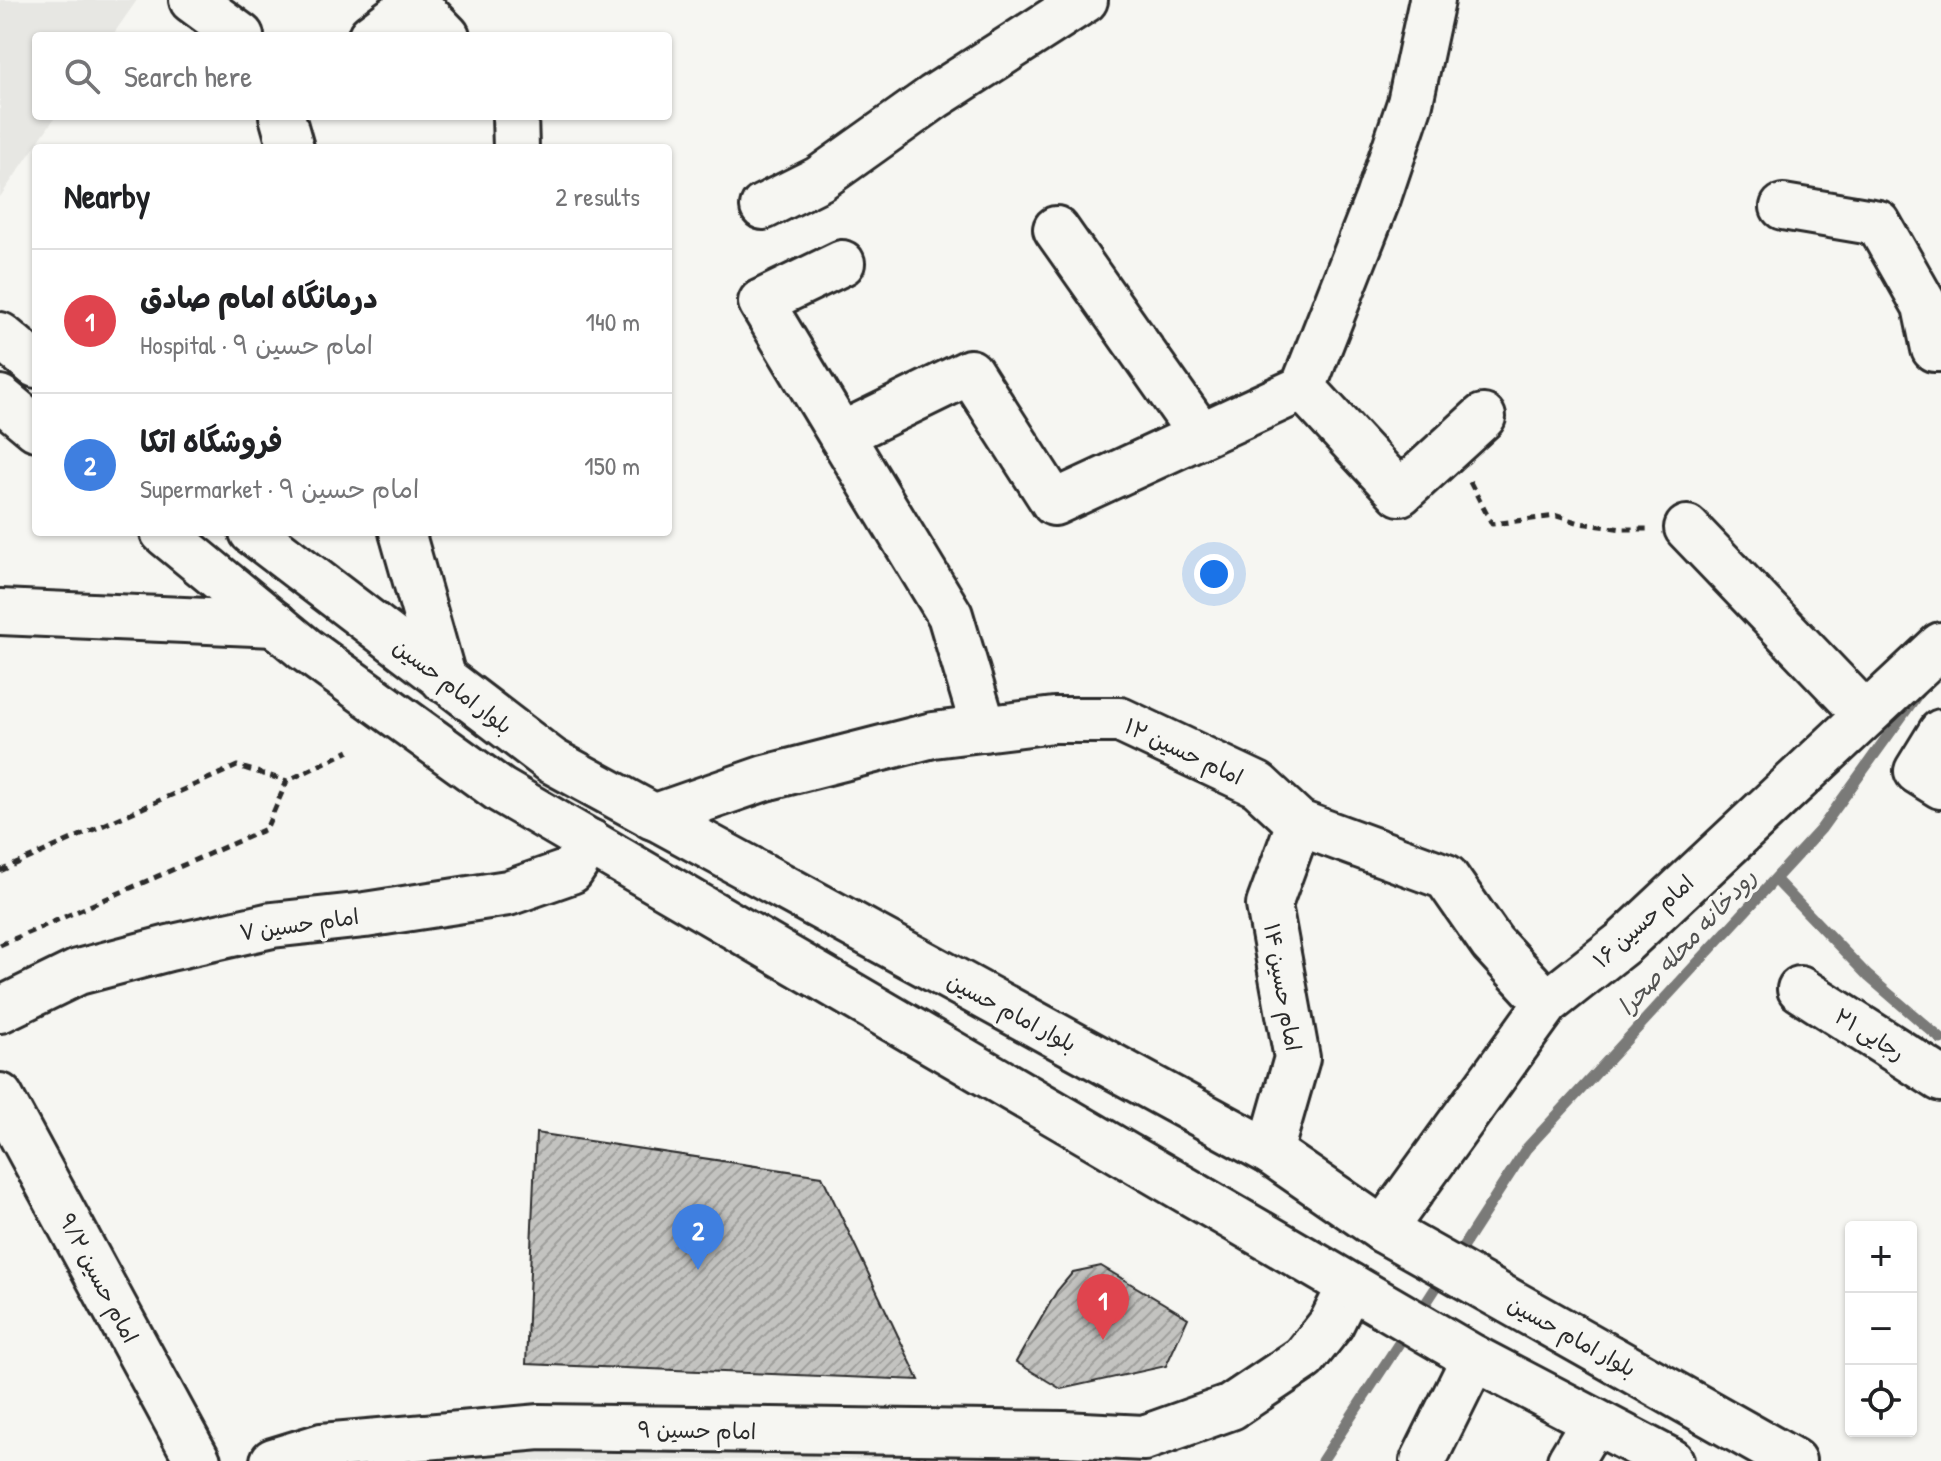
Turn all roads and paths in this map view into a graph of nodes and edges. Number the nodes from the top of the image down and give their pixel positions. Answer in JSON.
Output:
{"nodes":[{"id":1,"x":192,"y":0,"type":"edge"},
{"id":2,"x":1085,"y":0,"type":"edge"},
{"id":3,"x":1432,"y":0,"type":"edge"},
{"id":4,"x":417,"y":2,"type":"edge"},
{"id":5,"x":236,"y":32,"type":"edge"},
{"id":6,"x":376,"y":32,"type":"edge"},
{"id":7,"x":443,"y":32,"type":"edge"},
{"id":8,"x":283,"y":120,"type":"edge"},
{"id":9,"x":515,"y":120,"type":"edge"},
{"id":10,"x":290,"y":144,"type":"edge"},
{"id":11,"x":516,"y":144,"type":"edge"},
{"id":12,"x":763,"y":207,"type":"dead end"},
{"id":13,"x":1783,"y":207,"type":"dead end"},
{"id":14,"x":1056,"y":229,"type":"dead end"},
{"id":15,"x":842,"y":263,"type":"dead end"},
{"id":16,"x":0,"y":335,"type":"edge"},
{"id":17,"x":1941,"y":349,"type":"edge"},
{"id":18,"x":32,"y":362,"type":"edge"},
{"id":19,"x":1303,"y":388,"type":"junction"},
{"id":20,"x":0,"y":398,"type":"edge"},
{"id":21,"x":1483,"y":417,"type":"dead end"},
{"id":22,"x":32,"y":425,"type":"edge"},
{"id":23,"x":841,"y":435,"type":"junction"},
{"id":24,"x":1201,"y":435,"type":"junction"},
{"id":25,"x":1451,"y":446,"type":"junction"},
{"id":26,"x":1687,"y":528,"type":"joint"},
{"id":27,"x":168,"y":536,"type":"edge"},
{"id":28,"x":257,"y":536,"type":"edge"},
{"id":29,"x":403,"y":536,"type":"edge"},
{"id":30,"x":0,"y":612,"type":"edge"},
{"id":31,"x":275,"y":624,"type":"junction"},
{"id":32,"x":1941,"y":645,"type":"edge"},
{"id":33,"x":444,"y":680,"type":"junction"},
{"id":34,"x":1866,"y":715,"type":"junction"},
{"id":35,"x":984,"y":729,"type":"junction"},
{"id":36,"x":1941,"y":732,"type":"edge"},
{"id":37,"x":349,"y":751,"type":"dead end"},
{"id":38,"x":287,"y":781,"type":"junction"},
{"id":39,"x":1941,"y":786,"type":"edge"},
{"id":40,"x":653,"y":817,"type":"junction"},
{"id":41,"x":1299,"y":823,"type":"junction"},
{"id":42,"x":590,"y":842,"type":"junction"},
{"id":43,"x":0,"y":871,"type":"edge"},
{"id":44,"x":0,"y":945,"type":"edge"},
{"id":45,"x":1800,"y":989,"type":"dead end"},
{"id":46,"x":1547,"y":1003,"type":"junction"},
{"id":47,"x":0,"y":1010,"type":"edge"},
{"id":48,"x":1941,"y":1079,"type":"edge"},
{"id":49,"x":0,"y":1096,"type":"edge"},
{"id":50,"x":1270,"y":1152,"type":"junction"},
{"id":51,"x":1383,"y":1230,"type":"junction"},
{"id":52,"x":1350,"y":1286,"type":"junction"},
{"id":53,"x":1474,"y":1358,"type":"junction"},
{"id":54,"x":1594,"y":1421,"type":"junction"},
{"id":55,"x":988,"y":1448,"type":"edge"},
{"id":56,"x":198,"y":1461,"type":"edge"},
{"id":57,"x":273,"y":1461,"type":"edge"},
{"id":58,"x":1423,"y":1461,"type":"edge"},
{"id":59,"x":1570,"y":1461,"type":"edge"},
{"id":60,"x":1671,"y":1461,"type":"edge"},
{"id":61,"x":1793,"y":1461,"type":"edge"}],
"edges":[{"from":1,"to":5,"type":"street"},
{"from":2,"to":12,"type":"street"},
{"from":3,"to":19,"type":"street"},
{"from":4,"to":6,"type":"street"},
{"from":4,"to":7,"type":"street"},
{"from":8,"to":10,"type":"street"},
{"from":9,"to":11,"type":"street"},
{"from":13,"to":17,"type":"street"},
{"from":14,"to":24,"type":"street"},
{"from":15,"to":23,"type":"street"},
{"from":16,"to":18,"type":"street"},
{"from":19,"to":24,"type":"street"},
{"from":19,"to":25,"type":"street"},
{"from":20,"to":22,"type":"street"},
{"from":21,"to":25,"type":"street"},
{"from":23,"to":24,"type":"street"},
{"from":23,"to":35,"type":"street"},
{"from":25,"to":26,"type":"path"},
{"from":26,"to":34,"type":"street"},
{"from":27,"to":31,"type":"street"},
{"from":28,"to":33,"type":"street","name":"بلوار امام حسین"},
{"from":29,"to":33,"type":"street"},
{"from":30,"to":31,"type":"street"},
{"from":31,"to":42,"type":"street"},
{"from":32,"to":34,"type":"street","name":"امام حسین ۱۶"},
{"from":33,"to":40,"type":"street","name":"بلوار امام حسین"},
{"from":34,"to":46,"type":"street","name":"امام حسین ۱۶"},
{"from":35,"to":40,"type":"street","name":"امام حسین ۱۲"},
{"from":35,"to":41,"type":"street","name":"امام حسین ۱۲"},
{"from":36,"to":39,"type":"street"},
{"from":37,"to":38,"type":"path"},
{"from":38,"to":43,"type":"path"},
{"from":38,"to":44,"type":"path"},
{"from":40,"to":50,"type":"street","name":"بلوار امام حسین"},
{"from":41,"to":46,"type":"street","name":"امام حسین ۱۲"},
{"from":41,"to":50,"type":"street","name":"امام حسین ۱۴"},
{"from":42,"to":47,"type":"street","name":"امام حسین ۷"},
{"from":42,"to":52,"type":"street"},
{"from":45,"to":48,"type":"street","name":"رجایی ۲۱"},
{"from":46,"to":51,"type":"street","name":"امام حسین ۱۶"},
{"from":49,"to":56,"type":"street","name":"امام حسین ۹/۲"},
{"from":50,"to":51,"type":"street","name":"بلوار امام حسین"},
{"from":51,"to":61,"type":"street","name":"بلوار امام حسین"},
{"from":52,"to":53,"type":"street"},
{"from":52,"to":55,"type":"street","name":"امام حسین ۹"},
{"from":53,"to":54,"type":"street"},
{"from":53,"to":58,"type":"street"},
{"from":54,"to":59,"type":"street"},
{"from":54,"to":60,"type":"street"},
{"from":55,"to":57,"type":"street","name":"امام حسین ۹"}]}
